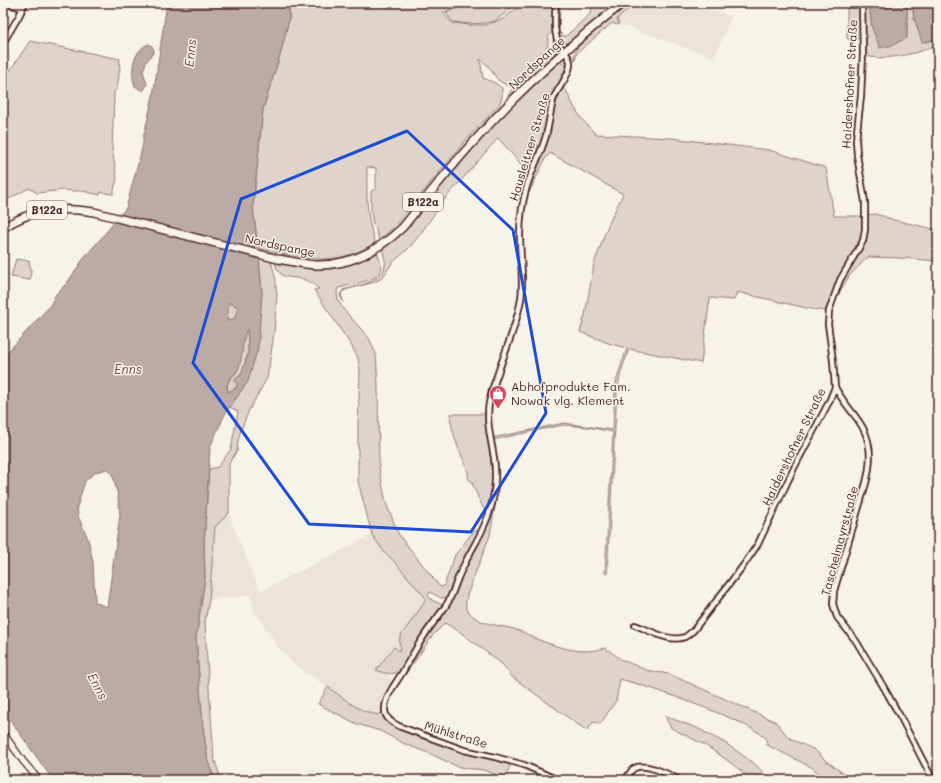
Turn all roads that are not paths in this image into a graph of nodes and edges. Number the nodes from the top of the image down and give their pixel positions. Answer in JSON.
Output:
{"nodes":[{"id":1,"x":5,"y":3,"type":"edge"},
{"id":2,"x":25,"y":3,"type":"edge"},
{"id":3,"x":556,"y":3,"type":"edge"},
{"id":4,"x":623,"y":3,"type":"edge"},
{"id":5,"x":862,"y":3,"type":"edge"},
{"id":6,"x":22,"y":8,"type":"junction"},
{"id":7,"x":3,"y":43,"type":"edge"},
{"id":8,"x":564,"y":52,"type":"junction"},
{"id":9,"x":3,"y":228,"type":"edge"},
{"id":10,"x":835,"y":386,"type":"junction"},
{"id":11,"x":635,"y":625,"type":"dead end"},
{"id":12,"x":396,"y":681,"type":"joint"},
{"id":13,"x":3,"y":732,"type":"edge"},
{"id":14,"x":39,"y":780,"type":"edge"},
{"id":15,"x":558,"y":780,"type":"edge"},
{"id":16,"x":625,"y":780,"type":"edge"},
{"id":17,"x":679,"y":780,"type":"edge"},
{"id":18,"x":933,"y":780,"type":"edge"}],
"edges":[{"from":1,"to":6,"type":"street"},
{"from":2,"to":6,"type":"street"},
{"from":3,"to":8,"type":"street","name":"Hausleitner Straße"},
{"from":4,"to":8,"type":"main road","name":"Nordspange","number":"B122a"},
{"from":5,"to":10,"type":"street","name":"Haidershofner Straße"},
{"from":6,"to":7,"type":"street"},
{"from":8,"to":9,"type":"main road","name":"Nordspange","number":"B122a"},
{"from":8,"to":12,"type":"street","name":"Hausleitner Straße"},
{"from":10,"to":11,"type":"street","name":"Haidershofner Straße"},
{"from":10,"to":18,"type":"street","name":"Taschelmayrstraße"},
{"from":12,"to":15,"type":"street","name":"Mühlstraße"},
{"from":13,"to":14,"type":"street"},
{"from":16,"to":17,"type":"street"}]}
